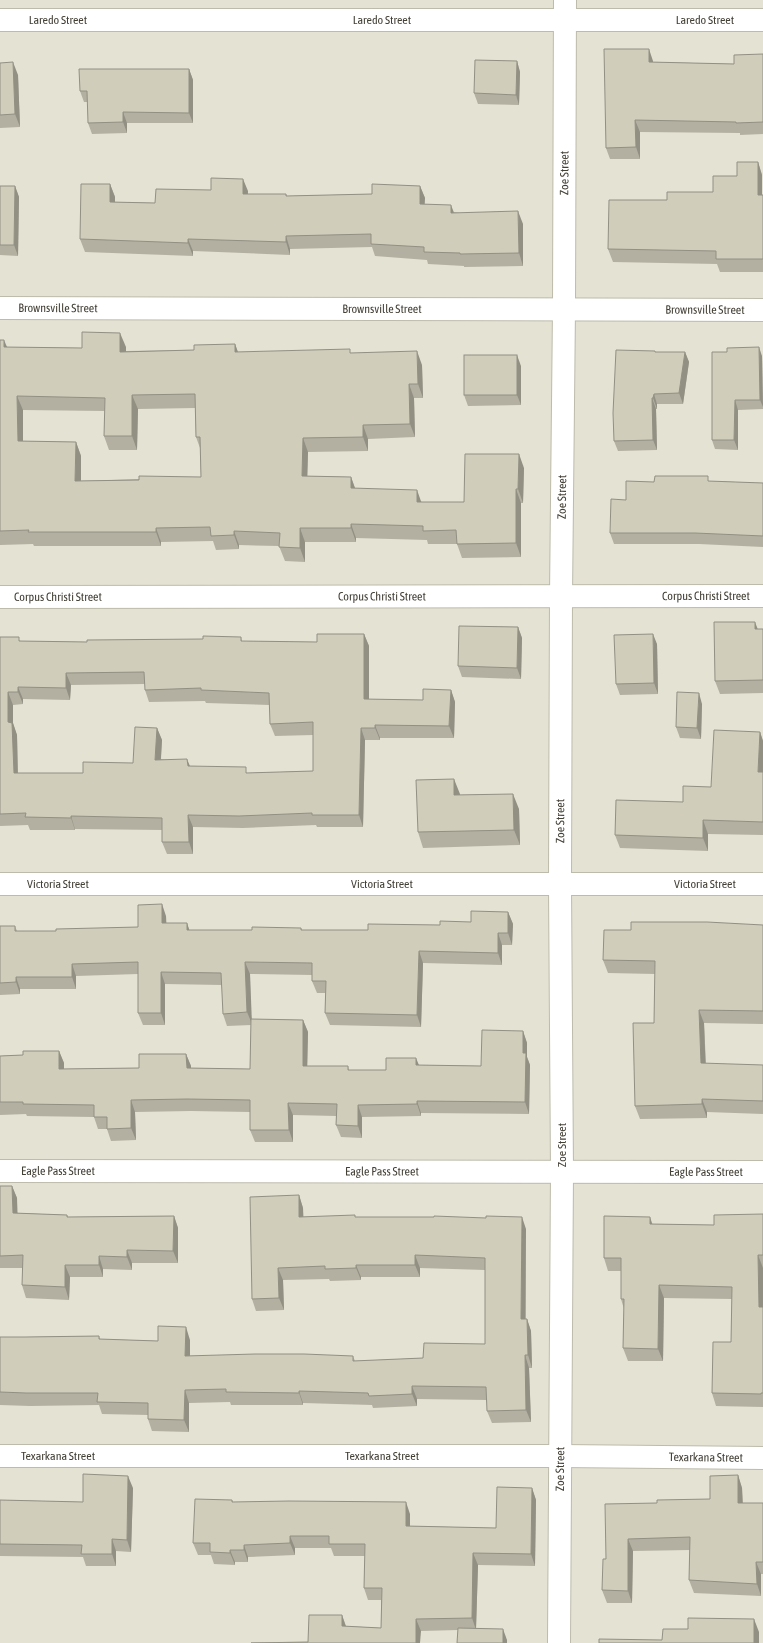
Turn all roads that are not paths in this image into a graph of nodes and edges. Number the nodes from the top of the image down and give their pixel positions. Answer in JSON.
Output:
{"nodes":[{"id":1,"x":565,"y":10,"type":"edge"},
{"id":2,"x":0,"y":20,"type":"edge"},
{"id":3,"x":763,"y":20,"type":"edge"},
{"id":4,"x":0,"y":308,"type":"edge"},
{"id":5,"x":564,"y":308,"type":"junction"},
{"id":6,"x":763,"y":310,"type":"edge"},
{"id":7,"x":561,"y":596,"type":"junction"},
{"id":8,"x":763,"y":596,"type":"edge"},
{"id":9,"x":0,"y":597,"type":"edge"},
{"id":10,"x":0,"y":884,"type":"edge"},
{"id":11,"x":560,"y":884,"type":"junction"},
{"id":12,"x":763,"y":884,"type":"edge"},
{"id":13,"x":0,"y":1171,"type":"edge"},
{"id":14,"x":562,"y":1172,"type":"junction"},
{"id":15,"x":763,"y":1172,"type":"edge"},
{"id":16,"x":0,"y":1456,"type":"edge"},
{"id":17,"x":561,"y":1456,"type":"junction"},
{"id":18,"x":763,"y":1458,"type":"edge"},
{"id":19,"x":559,"y":1643,"type":"edge"}],
"edges":[{"from":1,"to":2,"type":"street","name":"Laredo Street"},
{"from":1,"to":3,"type":"street","name":"Laredo Street"},
{"from":1,"to":5,"type":"street","name":"Zoe Street"},
{"from":4,"to":5,"type":"street","name":"Brownsville Street"},
{"from":5,"to":6,"type":"street","name":"Brownsville Street"},
{"from":5,"to":7,"type":"street","name":"Zoe Street"},
{"from":7,"to":8,"type":"street","name":"Corpus Christi Street"},
{"from":7,"to":9,"type":"street","name":"Corpus Christi Street"},
{"from":7,"to":11,"type":"street","name":"Zoe Street"},
{"from":10,"to":11,"type":"street","name":"Victoria Street"},
{"from":11,"to":12,"type":"street","name":"Victoria Street"},
{"from":11,"to":14,"type":"street","name":"Zoe Street"},
{"from":13,"to":14,"type":"street","name":"Eagle Pass Street"},
{"from":14,"to":15,"type":"street","name":"Eagle Pass Street"},
{"from":14,"to":17,"type":"street","name":"Zoe Street"},
{"from":16,"to":17,"type":"street","name":"Texarkana Street"},
{"from":17,"to":18,"type":"street","name":"Texarkana Street"},
{"from":17,"to":19,"type":"street","name":"Zoe Street"}]}
